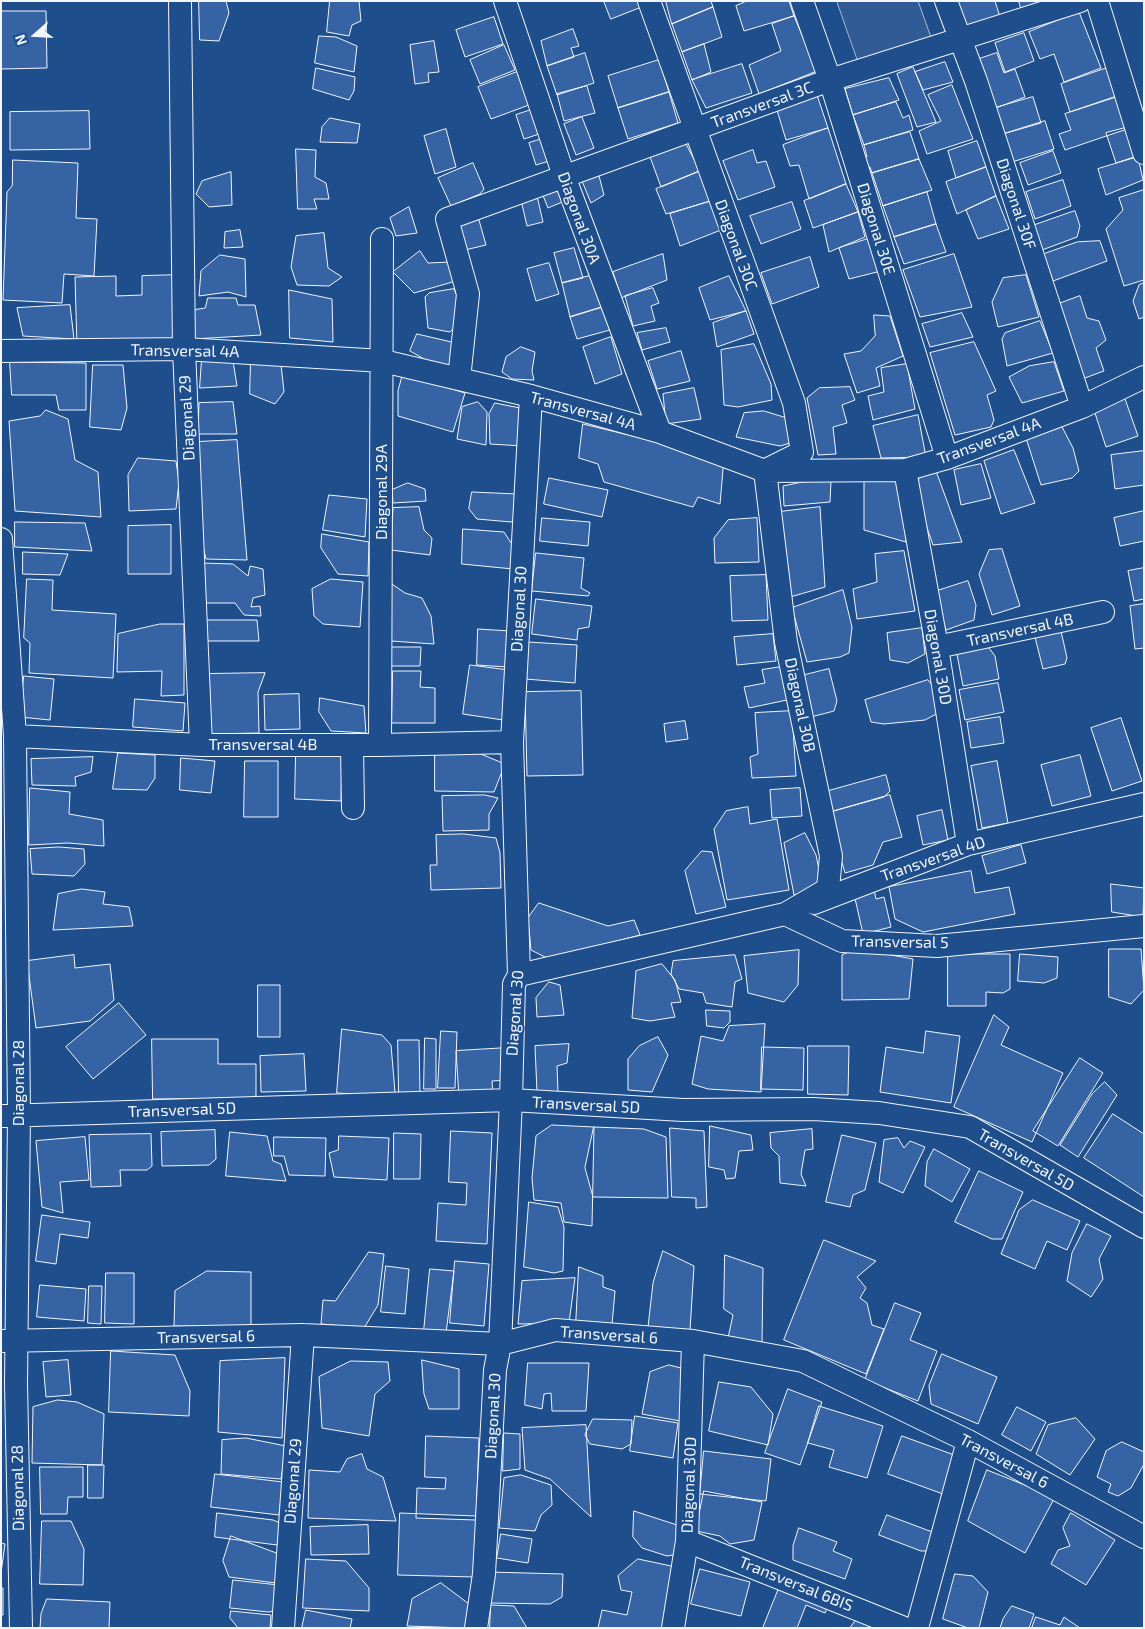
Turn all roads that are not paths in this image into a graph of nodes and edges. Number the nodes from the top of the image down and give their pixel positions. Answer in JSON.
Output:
{"nodes":[{"id":1,"x":180,"y":1,"type":"edge"},
{"id":2,"x":505,"y":1,"type":"edge"},
{"id":3,"x":649,"y":1,"type":"edge"},
{"id":4,"x":802,"y":1,"type":"edge"},
{"id":5,"x":946,"y":1,"type":"edge"},
{"id":6,"x":1080,"y":1,"type":"edge"},
{"id":7,"x":1097,"y":1,"type":"edge"},
{"id":8,"x":960,"y":40,"type":"junction"},
{"id":9,"x":830,"y":80,"type":"junction"},
{"id":10,"x":694,"y":129,"type":"junction"},
{"id":11,"x":1144,"y":153,"type":"edge"},
{"id":12,"x":564,"y":176,"type":"junction"},
{"id":13,"x":382,"y":238,"type":"dead end"},
{"id":14,"x":184,"y":349,"type":"junction"},
{"id":15,"x":1,"y":351,"type":"edge"},
{"id":16,"x":383,"y":361,"type":"junction"},
{"id":17,"x":459,"y":379,"type":"junction"},
{"id":18,"x":1143,"y":383,"type":"edge"},
{"id":19,"x":531,"y":396,"type":"junction"},
{"id":20,"x":1082,"y":407,"type":"junction"},
{"id":21,"x":660,"y":432,"type":"junction"},
{"id":22,"x":947,"y":458,"type":"junction"},
{"id":23,"x":905,"y":470,"type":"junction"},
{"id":24,"x":765,"y":471,"type":"junction"},
{"id":25,"x":1,"y":539,"type":"edge"},
{"id":26,"x":1103,"y":612,"type":"dead end"},
{"id":27,"x":937,"y":647,"type":"junction"},
{"id":28,"x":15,"y":736,"type":"junction"},
{"id":29,"x":512,"y":742,"type":"junction"},
{"id":30,"x":201,"y":745,"type":"junction"},
{"id":31,"x":352,"y":745,"type":"junction"},
{"id":32,"x":380,"y":745,"type":"junction"},
{"id":33,"x":1144,"y":804,"type":"edge"},
{"id":34,"x":353,"y":808,"type":"dead end"},
{"id":35,"x":968,"y":844,"type":"junction"},
{"id":36,"x":785,"y":914,"type":"junction"},
{"id":37,"x":1144,"y":926,"type":"edge"},
{"id":38,"x":519,"y":975,"type":"junction"},
{"id":39,"x":511,"y":1100,"type":"junction"},
{"id":40,"x":10,"y":1116,"type":"edge"},
{"id":41,"x":1144,"y":1227,"type":"edge"},
{"id":42,"x":303,"y":1335,"type":"junction"},
{"id":43,"x":9,"y":1340,"type":"edge"},
{"id":44,"x":693,"y":1341,"type":"junction"},
{"id":45,"x":500,"y":1344,"type":"junction"},
{"id":46,"x":968,"y":1441,"type":"junction"},
{"id":47,"x":1144,"y":1537,"type":"edge"},
{"id":48,"x":688,"y":1541,"type":"junction"},
{"id":49,"x":21,"y":1628,"type":"edge"},
{"id":50,"x":282,"y":1628,"type":"edge"},
{"id":51,"x":476,"y":1628,"type":"edge"},
{"id":52,"x":673,"y":1628,"type":"edge"},
{"id":53,"x":904,"y":1628,"type":"edge"},
{"id":54,"x":916,"y":1628,"type":"edge"}],
"edges":[{"from":1,"to":14,"type":"street","name":"Diagonal 29"},
{"from":2,"to":12,"type":"street","name":"Diagonal 30A"},
{"from":3,"to":10,"type":"street","name":"Diagonal 30C"},
{"from":4,"to":9,"type":"street","name":"Diagonal 30E"},
{"from":5,"to":8,"type":"street","name":"Diagonal 30F"},
{"from":6,"to":8,"type":"street","name":"Transversal 3C"},
{"from":7,"to":11,"type":"street"},
{"from":8,"to":9,"type":"street","name":"Transversal 3C"},
{"from":8,"to":20,"type":"street","name":"Diagonal 30F"},
{"from":9,"to":10,"type":"street","name":"Transversal 3C"},
{"from":9,"to":22,"type":"street","name":"Diagonal 30E"},
{"from":10,"to":12,"type":"street","name":"Transversal 3C"},
{"from":10,"to":24,"type":"street","name":"Diagonal 30C"},
{"from":12,"to":17,"type":"street","name":"Transversal 3C"},
{"from":12,"to":21,"type":"street","name":"Diagonal 30A"},
{"from":13,"to":16,"type":"street","name":"Diagonal 29A"},
{"from":14,"to":15,"type":"street","name":"Transversal 4A"},
{"from":14,"to":16,"type":"street","name":"Transversal 4A"},
{"from":14,"to":30,"type":"street","name":"Diagonal 29"},
{"from":16,"to":17,"type":"street","name":"Transversal 4A"},
{"from":16,"to":32,"type":"street","name":"Diagonal 29A"},
{"from":17,"to":19,"type":"street","name":"Transversal 4A"},
{"from":18,"to":20,"type":"street","name":"Transversal 4A"},
{"from":19,"to":21,"type":"street","name":"Transversal 4A"},
{"from":19,"to":29,"type":"street","name":"Diagonal 30"},
{"from":20,"to":22,"type":"street","name":"Transversal 4A"},
{"from":21,"to":24,"type":"street","name":"Transversal 4A"},
{"from":22,"to":23,"type":"street","name":"Transversal 4A"},
{"from":23,"to":24,"type":"street","name":"Transversal 4A"},
{"from":23,"to":27,"type":"street","name":"Diagonal 30D"},
{"from":24,"to":36,"type":"street","name":"Diagonal 30B"},
{"from":25,"to":28,"type":"street","name":"Diagonal 28"},
{"from":26,"to":27,"type":"street","name":"Transversal 4B"},
{"from":27,"to":35,"type":"street","name":"Diagonal 30D"},
{"from":28,"to":30,"type":"street","name":"Transversal 4B"},
{"from":28,"to":40,"type":"street","name":"Diagonal 28"},
{"from":29,"to":32,"type":"street","name":"Transversal 4B"},
{"from":29,"to":38,"type":"street","name":"Diagonal 30"},
{"from":30,"to":31,"type":"street","name":"Transversal 4B"},
{"from":31,"to":32,"type":"street","name":"Transversal 4B"},
{"from":31,"to":34,"type":"street"},
{"from":33,"to":35,"type":"street","name":"Transversal 4D"},
{"from":35,"to":36,"type":"street","name":"Transversal 4D"},
{"from":36,"to":37,"type":"street","name":"Transversal 5"},
{"from":36,"to":38,"type":"street"},
{"from":38,"to":39,"type":"street","name":"Diagonal 30"},
{"from":39,"to":40,"type":"street","name":"Transversal 5D"},
{"from":39,"to":41,"type":"street","name":"Transversal 5D"},
{"from":39,"to":45,"type":"street","name":"Diagonal 30"},
{"from":40,"to":43,"type":"street","name":"Diagonal 28"},
{"from":42,"to":43,"type":"street","name":"Transversal 6"},
{"from":42,"to":45,"type":"street","name":"Transversal 6"},
{"from":42,"to":50,"type":"street","name":"Diagonal 29"},
{"from":43,"to":49,"type":"street","name":"Diagonal 28"},
{"from":44,"to":45,"type":"street","name":"Transversal 6"},
{"from":44,"to":46,"type":"street","name":"Transversal 6"},
{"from":44,"to":48,"type":"street","name":"Diagonal 30D"},
{"from":45,"to":51,"type":"street","name":"Diagonal 30"},
{"from":46,"to":47,"type":"street","name":"Transversal 6"},
{"from":46,"to":54,"type":"street"},
{"from":48,"to":52,"type":"street","name":"Diagonal 30D"},
{"from":48,"to":53,"type":"street","name":"Transversal 6BIS"}]}
